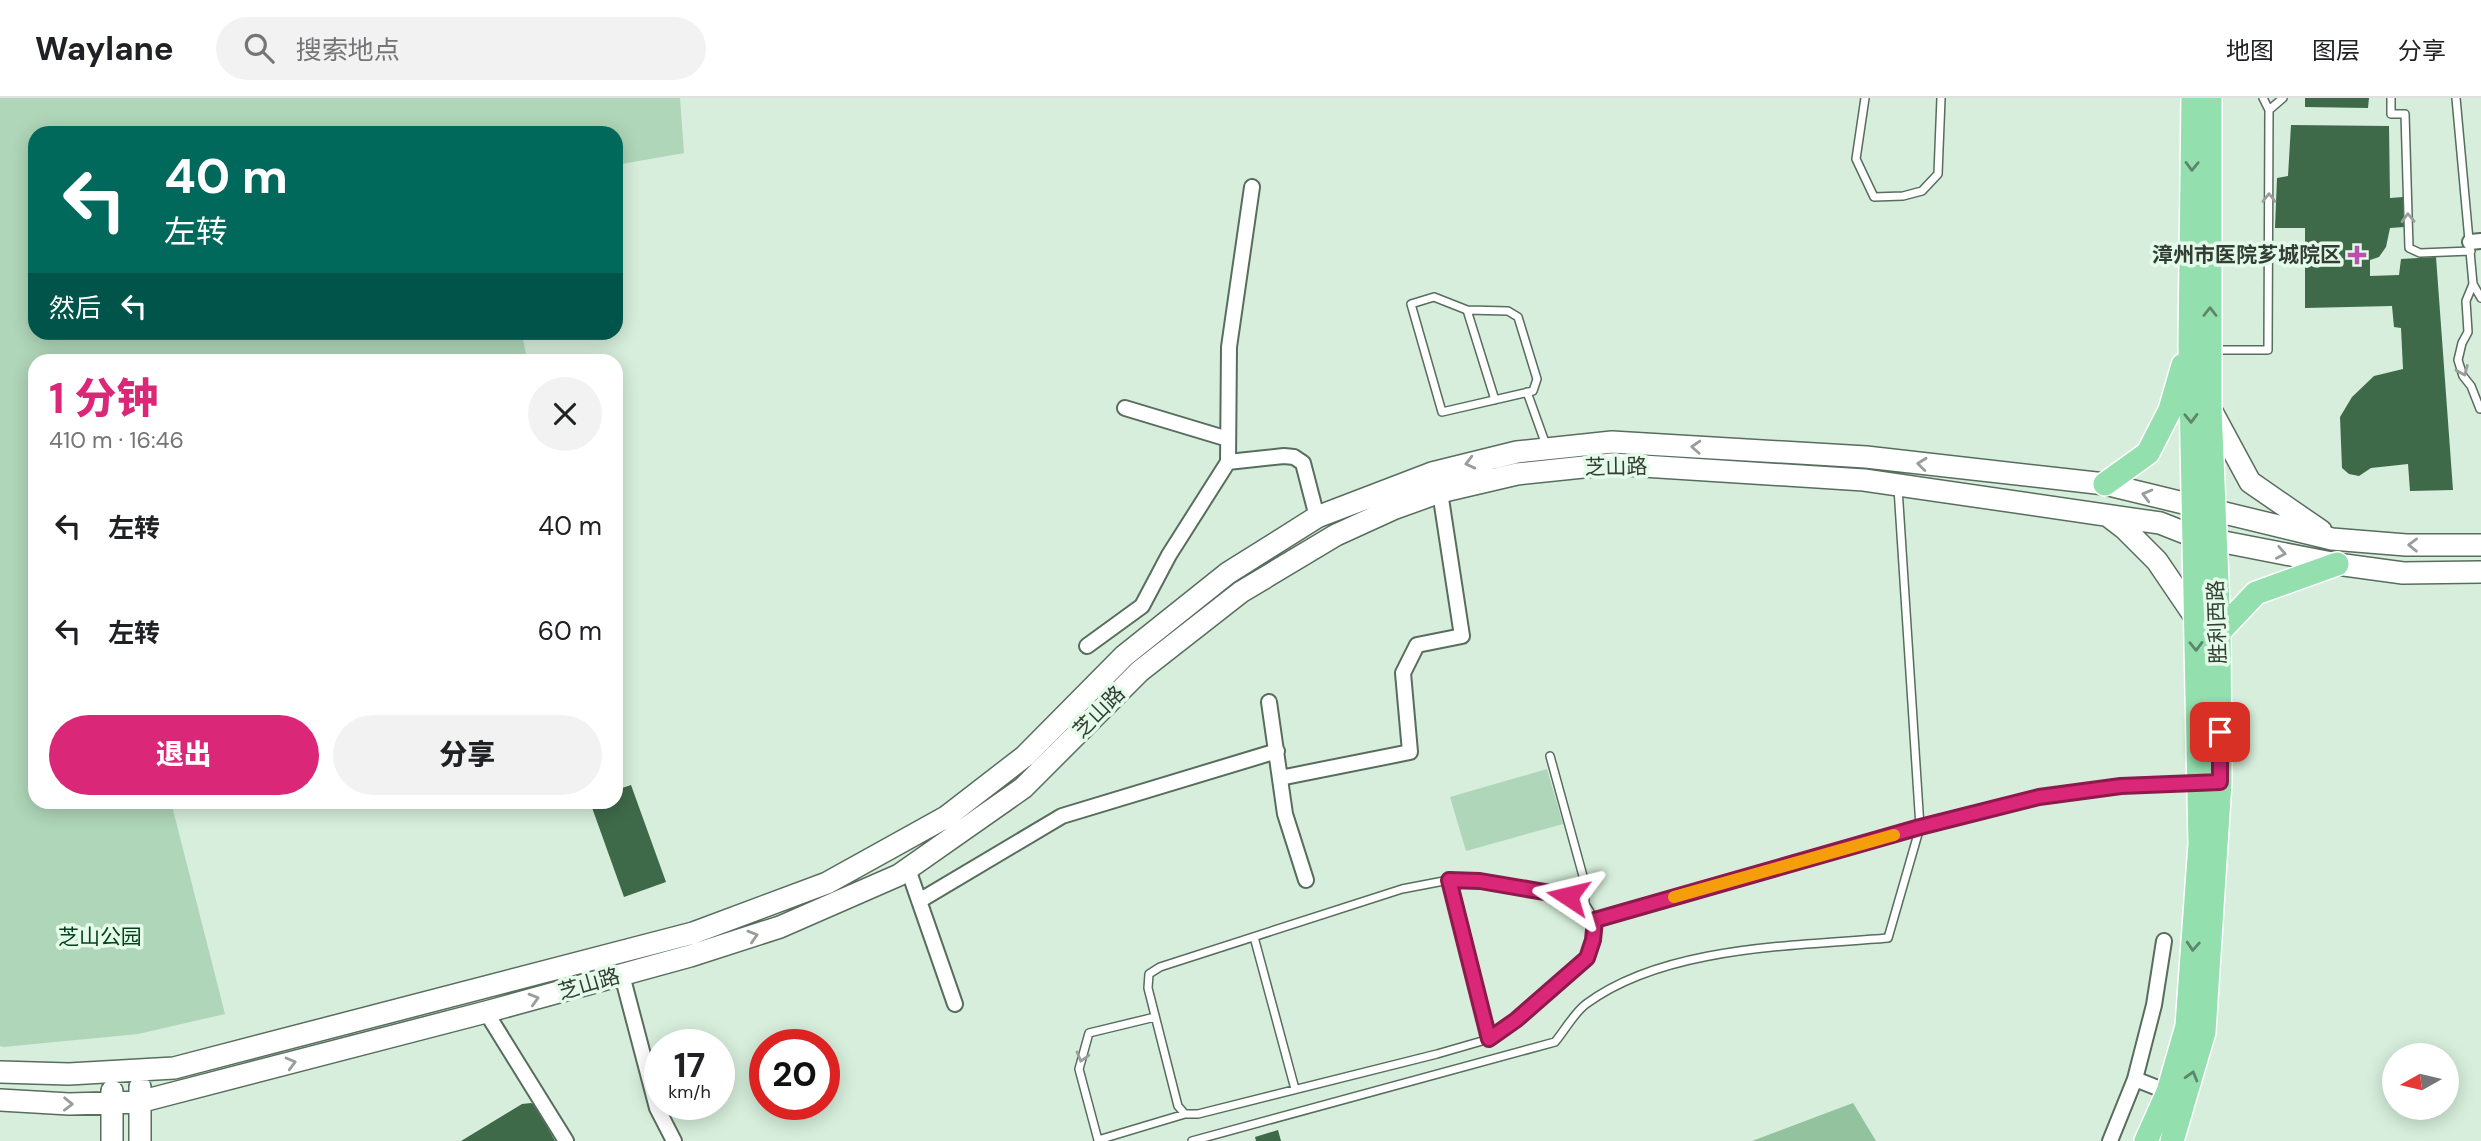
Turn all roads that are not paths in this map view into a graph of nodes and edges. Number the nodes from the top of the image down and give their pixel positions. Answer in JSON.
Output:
{"nodes":[{"id":1,"x":1865,"y":98,"type":"edge"},
{"id":2,"x":1941,"y":98,"type":"edge"},
{"id":3,"x":2193,"y":98,"type":"edge"},
{"id":4,"x":2210,"y":98,"type":"edge"},
{"id":5,"x":2263,"y":98,"type":"edge"},
{"id":6,"x":2283,"y":98,"type":"edge"},
{"id":7,"x":2391,"y":98,"type":"edge"},
{"id":8,"x":2456,"y":98,"type":"edge"},
{"id":9,"x":2269,"y":110,"type":"junction"},
{"id":10,"x":1252,"y":187,"type":"dead end"},
{"id":11,"x":2474,"y":245,"type":"edge"},
{"id":12,"x":2473,"y":284,"type":"junction"},
{"id":13,"x":2481,"y":298,"type":"edge"},
{"id":14,"x":1467,"y":310,"type":"junction"},
{"id":15,"x":2200,"y":346,"type":"junction"},
{"id":16,"x":1527,"y":392,"type":"junction"},
{"id":17,"x":1495,"y":400,"type":"junction"},
{"id":18,"x":2481,"y":407,"type":"edge"},
{"id":19,"x":1125,"y":408,"type":"dead end"},
{"id":20,"x":2210,"y":408,"type":"junction"},
{"id":21,"x":2481,"y":418,"type":"edge"},
{"id":22,"x":1228,"y":439,"type":"junction"},
{"id":23,"x":1548,"y":449,"type":"junction"},
{"id":24,"x":1228,"y":461,"type":"junction"},
{"id":25,"x":2105,"y":484,"type":"junction"},
{"id":26,"x":1898,"y":485,"type":"junction"},
{"id":27,"x":1440,"y":492,"type":"junction"},
{"id":28,"x":2203,"y":509,"type":"junction"},
{"id":29,"x":2106,"y":515,"type":"junction"},
{"id":30,"x":1317,"y":517,"type":"junction"},
{"id":31,"x":2204,"y":538,"type":"junction"},
{"id":32,"x":2332,"y":538,"type":"junction"},
{"id":33,"x":2481,"y":545,"type":"edge"},
{"id":34,"x":2337,"y":564,"type":"junction"},
{"id":35,"x":2481,"y":572,"type":"edge"},
{"id":36,"x":2195,"y":617,"type":"junction"},
{"id":37,"x":2219,"y":632,"type":"junction"},
{"id":38,"x":1087,"y":646,"type":"dead end"},
{"id":39,"x":1269,"y":702,"type":"dead end"},
{"id":40,"x":1276,"y":751,"type":"junction"},
{"id":41,"x":1550,"y":757,"type":"dead end"},
{"id":42,"x":1280,"y":778,"type":"junction"},
{"id":43,"x":2210,"y":783,"type":"junction"},
{"id":44,"x":1920,"y":827,"type":"junction"},
{"id":45,"x":908,"y":869,"type":"junction"},
{"id":46,"x":1306,"y":880,"type":"dead end"},
{"id":47,"x":1449,"y":880,"type":"junction"},
{"id":48,"x":919,"y":901,"type":"junction"},
{"id":49,"x":1585,"y":904,"type":"junction"},
{"id":50,"x":1595,"y":920,"type":"junction"},
{"id":51,"x":1254,"y":937,"type":"junction"},
{"id":52,"x":2164,"y":941,"type":"dead end"},
{"id":53,"x":622,"y":975,"type":"junction"},
{"id":54,"x":955,"y":1004,"type":"dead end"},
{"id":55,"x":486,"y":1012,"type":"junction"},
{"id":56,"x":1155,"y":1017,"type":"junction"},
{"id":57,"x":1489,"y":1039,"type":"junction"},
{"id":58,"x":141,"y":1071,"type":"junction"},
{"id":59,"x":0,"y":1072,"type":"edge"},
{"id":60,"x":112,"y":1072,"type":"junction"},
{"id":61,"x":2135,"y":1079,"type":"junction"},
{"id":62,"x":1295,"y":1089,"type":"junction"},
{"id":63,"x":2168,"y":1092,"type":"junction"},
{"id":64,"x":0,"y":1100,"type":"edge"},
{"id":65,"x":139,"y":1102,"type":"junction"},
{"id":66,"x":111,"y":1104,"type":"junction"},
{"id":67,"x":1185,"y":1114,"type":"junction"},
{"id":68,"x":1225,"y":1137,"type":"edge"},
{"id":69,"x":2164,"y":1139,"type":"edge"},
{"id":70,"x":112,"y":1141,"type":"edge"},
{"id":71,"x":140,"y":1141,"type":"edge"},
{"id":72,"x":566,"y":1141,"type":"edge"},
{"id":73,"x":674,"y":1141,"type":"edge"},
{"id":74,"x":1192,"y":1141,"type":"edge"},
{"id":75,"x":2110,"y":1141,"type":"edge"}],
"edges":[{"from":1,"to":2,"type":"lane"},
{"from":3,"to":15,"type":"main road","one_way":true},
{"from":15,"to":4,"type":"main road","name":"胜利西路","one_way":true},
{"from":5,"to":9,"type":"lane"},
{"from":6,"to":9,"type":"lane"},
{"from":11,"to":7,"type":"lane","one_way":true},
{"from":8,"to":11,"type":"lane"},
{"from":15,"to":9,"type":"lane","one_way":true},
{"from":10,"to":22,"type":"street"},
{"from":11,"to":12,"type":"lane"},
{"from":12,"to":13,"type":"lane"},
{"from":12,"to":18,"type":"lane","one_way":true},
{"from":14,"to":16,"type":"lane"},
{"from":14,"to":17,"type":"lane"},
{"from":14,"to":17,"type":"lane"},
{"from":15,"to":20,"type":"main road","name":"胜利西路"},
{"from":15,"to":25,"type":"main road"},
{"from":15,"to":28,"type":"main road","one_way":true},
{"from":16,"to":17,"type":"lane"},
{"from":16,"to":23,"type":"lane"},
{"from":18,"to":21,"type":"lane"},
{"from":19,"to":22,"type":"street"},
{"from":20,"to":28,"type":"main road","name":"胜利西路"},
{"from":20,"to":32,"type":"main road"},
{"from":22,"to":24,"type":"street"},
{"from":25,"to":23,"type":"main road","one_way":true},
{"from":23,"to":30,"type":"main road","one_way":true},
{"from":24,"to":30,"type":"street"},
{"from":24,"to":38,"type":"street"},
{"from":28,"to":25,"type":"main road","one_way":true},
{"from":26,"to":27,"type":"main road","name":"芝山路"},
{"from":26,"to":29,"type":"main road","name":"芝山路"},
{"from":26,"to":44,"type":"lane"},
{"from":27,"to":42,"type":"street"},
{"from":27,"to":45,"type":"main road","name":"芝山路"},
{"from":28,"to":31,"type":"main road","name":"胜利西路"},
{"from":28,"to":32,"type":"main road"},
{"from":29,"to":31,"type":"main road","name":"芝山路"},
{"from":29,"to":36,"type":"main road"},
{"from":30,"to":58,"type":"main road"},
{"from":31,"to":34,"type":"main road","name":"芝山路","one_way":true},
{"from":31,"to":36,"type":"main road"},
{"from":31,"to":37,"type":"main road","name":"胜利西路"},
{"from":33,"to":32,"type":"main road","one_way":true},
{"from":34,"to":35,"type":"main road","name":"芝山路"},
{"from":34,"to":37,"type":"main road"},
{"from":36,"to":43,"type":"main road","one_way":true},
{"from":37,"to":43,"type":"main road","name":"胜利西路"},
{"from":39,"to":40,"type":"street"},
{"from":40,"to":42,"type":"street"},
{"from":40,"to":48,"type":"street"},
{"from":41,"to":49,"type":"lane"},
{"from":42,"to":46,"type":"street"},
{"from":43,"to":44,"type":"lane"},
{"from":43,"to":63,"type":"main road","one_way":true},
{"from":69,"to":43,"type":"main road","name":"胜利西路","one_way":true},
{"from":44,"to":50,"type":"lane"},
{"from":44,"to":68,"type":"lane"},
{"from":45,"to":48,"type":"street"},
{"from":53,"to":45,"type":"main road","name":"芝山路","one_way":true},
{"from":47,"to":49,"type":"lane"},
{"from":47,"to":51,"type":"lane"},
{"from":47,"to":57,"type":"lane"},
{"from":48,"to":54,"type":"street"},
{"from":49,"to":50,"type":"lane"},
{"from":50,"to":57,"type":"lane"},
{"from":51,"to":56,"type":"lane"},
{"from":51,"to":62,"type":"lane"},
{"from":52,"to":61,"type":"street"},
{"from":55,"to":53,"type":"main road","name":"芝山路","one_way":true},
{"from":53,"to":73,"type":"street"},
{"from":65,"to":55,"type":"main road","name":"芝山路","one_way":true},
{"from":55,"to":72,"type":"street"},
{"from":56,"to":67,"type":"lane"},
{"from":56,"to":67,"type":"lane","one_way":true},
{"from":57,"to":62,"type":"lane"},
{"from":58,"to":60,"type":"main road"},
{"from":58,"to":65,"type":"main road"},
{"from":59,"to":60,"type":"main road"},
{"from":60,"to":66,"type":"main road"},
{"from":61,"to":63,"type":"street"},
{"from":61,"to":75,"type":"street"},
{"from":62,"to":67,"type":"lane"},
{"from":63,"to":69,"type":"main road"},
{"from":64,"to":66,"type":"main road","name":"芝山路","one_way":true},
{"from":65,"to":66,"type":"main road","name":"芝山路"},
{"from":65,"to":71,"type":"main road"},
{"from":66,"to":70,"type":"main road"},
{"from":68,"to":74,"type":"lane"}]}
